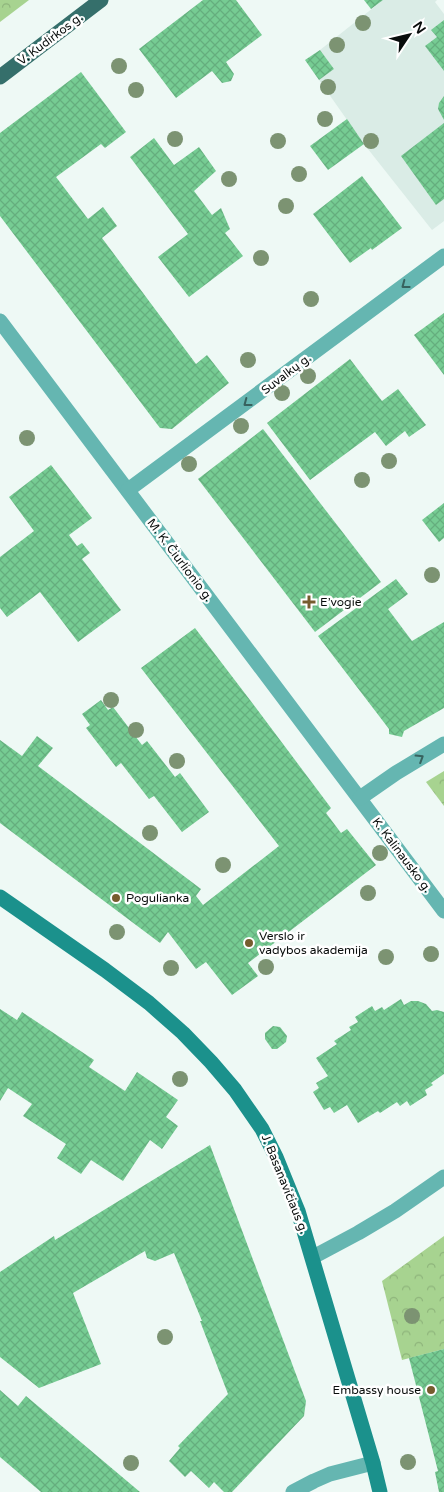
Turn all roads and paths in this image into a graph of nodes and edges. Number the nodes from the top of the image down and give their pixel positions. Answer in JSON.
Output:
{"nodes":[{"id":1,"x":101,"y":0,"type":"edge"},
{"id":2,"x":0,"y":77,"type":"edge"},
{"id":3,"x":444,"y":256,"type":"edge"},
{"id":4,"x":0,"y":321,"type":"edge"},
{"id":5,"x":128,"y":490,"type":"junction"},
{"id":6,"x":444,"y":744,"type":"edge"},
{"id":7,"x":360,"y":798,"type":"junction"},
{"id":8,"x":0,"y":897,"type":"edge"},
{"id":9,"x":444,"y":910,"type":"edge"},
{"id":10,"x":444,"y":1177,"type":"edge"},
{"id":11,"x":313,"y":1257,"type":"junction"},
{"id":12,"x":374,"y":1463,"type":"junction"},
{"id":13,"x":293,"y":1492,"type":"edge"},
{"id":14,"x":380,"y":1492,"type":"edge"}],
"edges":[{"from":1,"to":2,"type":"main road","name":"V. Kudirkos g."},
{"from":3,"to":5,"type":"street","name":"Suvalkų g.","one_way":true},
{"from":4,"to":5,"type":"street","name":"M. K. Čiurlionio g."},
{"from":5,"to":7,"type":"street","name":"M. K. Čiurlionio g."},
{"from":7,"to":6,"type":"street","one_way":true},
{"from":7,"to":9,"type":"street","name":"K. Kalinausko g."},
{"from":8,"to":11,"type":"main road","name":"J. Basanavičiaus g."},
{"from":10,"to":11,"type":"street"},
{"from":11,"to":12,"type":"main road","name":"J. Basanavičiaus g."},
{"from":12,"to":13,"type":"street"},
{"from":12,"to":14,"type":"main road","name":"J. Basanavičiaus g."}]}
